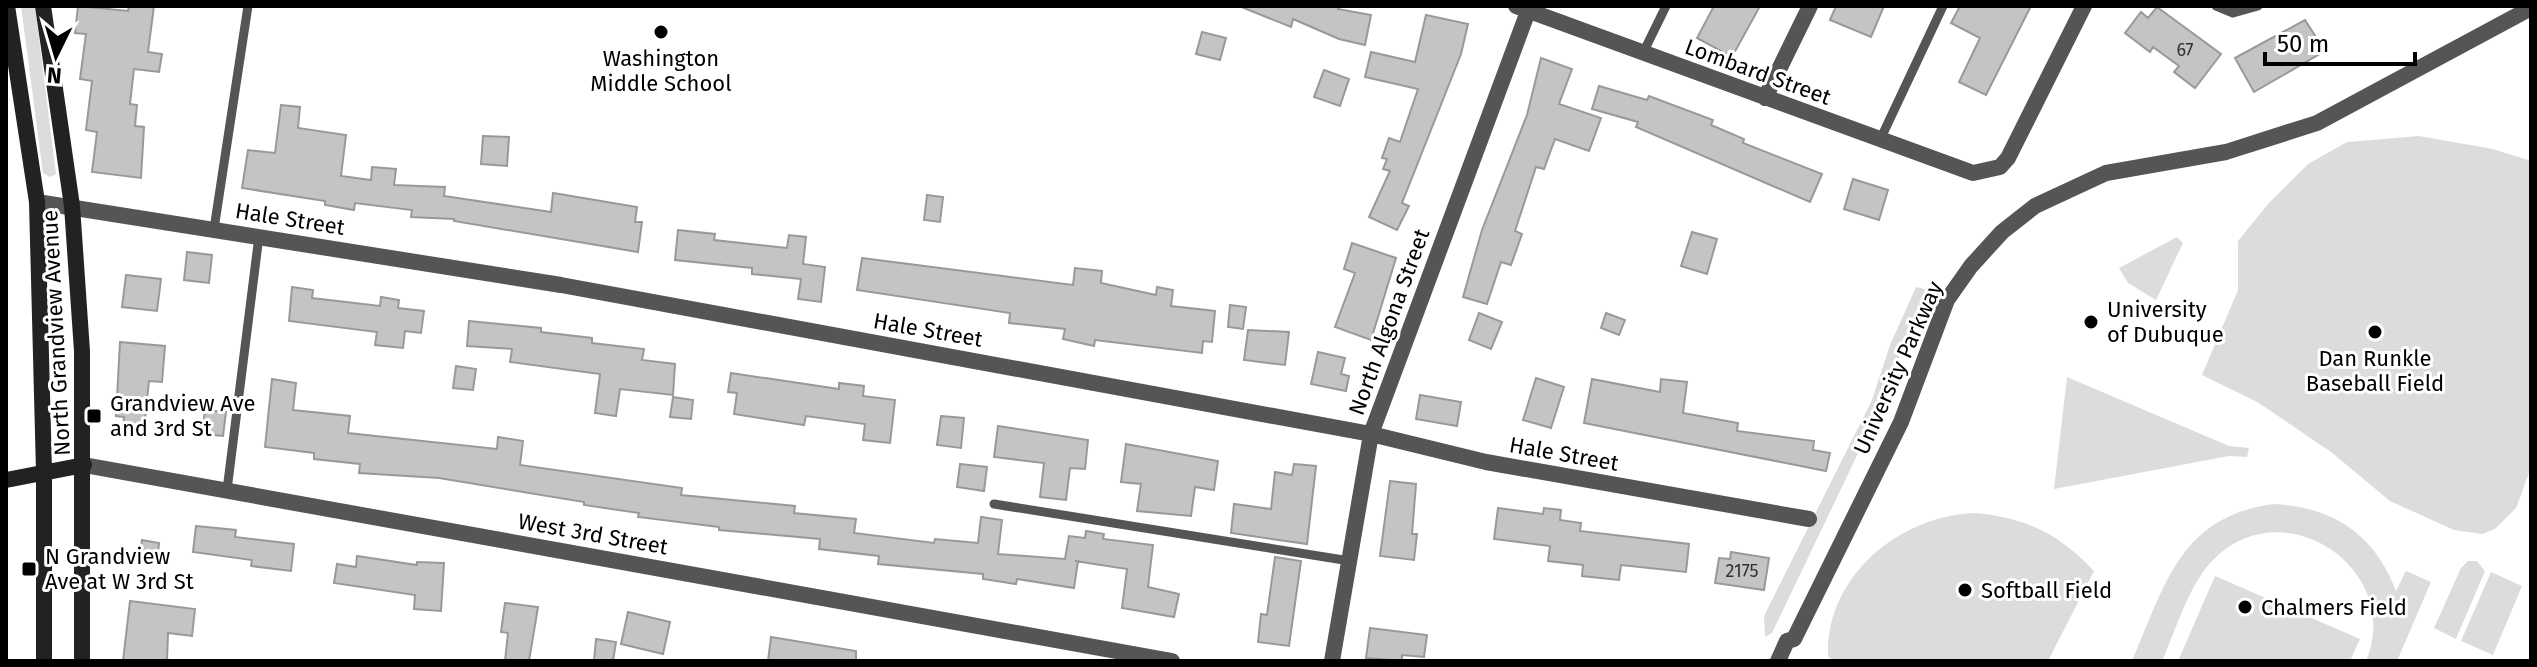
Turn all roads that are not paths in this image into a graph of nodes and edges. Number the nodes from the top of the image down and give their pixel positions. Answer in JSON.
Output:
{"nodes":[{"id":1,"x":7,"y":6,"type":"edge"},
{"id":2,"x":43,"y":6,"type":"edge"},
{"id":3,"x":248,"y":6,"type":"edge"},
{"id":4,"x":1666,"y":6,"type":"edge"},
{"id":5,"x":1810,"y":6,"type":"edge"},
{"id":6,"x":1943,"y":6,"type":"edge"},
{"id":7,"x":2084,"y":6,"type":"edge"},
{"id":8,"x":2216,"y":6,"type":"edge"},
{"id":9,"x":2258,"y":6,"type":"edge"},
{"id":10,"x":1525,"y":7,"type":"edge"},
{"id":11,"x":2531,"y":8,"type":"edge"},
{"id":12,"x":1643,"y":53,"type":"junction"},
{"id":13,"x":1765,"y":98,"type":"junction"},
{"id":14,"x":1880,"y":140,"type":"junction"},
{"id":15,"x":37,"y":202,"type":"junction"},
{"id":16,"x":72,"y":206,"type":"junction"},
{"id":17,"x":214,"y":229,"type":"junction"},
{"id":18,"x":259,"y":236,"type":"junction"},
{"id":19,"x":1371,"y":434,"type":"junction"},
{"id":20,"x":84,"y":465,"type":"junction"},
{"id":21,"x":44,"y":471,"type":"junction"},
{"id":22,"x":6,"y":480,"type":"edge"},
{"id":23,"x":227,"y":490,"type":"junction"},
{"id":24,"x":994,"y":504,"type":"dead end"},
{"id":25,"x":1809,"y":519,"type":"dead end"},
{"id":26,"x":1350,"y":561,"type":"junction"},
{"id":27,"x":1794,"y":639,"type":"junction"},
{"id":28,"x":44,"y":661,"type":"edge"},
{"id":29,"x":82,"y":661,"type":"edge"},
{"id":30,"x":1172,"y":661,"type":"edge"},
{"id":31,"x":1332,"y":661,"type":"edge"},
{"id":32,"x":1778,"y":661,"type":"edge"},
{"id":33,"x":1790,"y":661,"type":"edge"}],
"edges":[{"from":1,"to":15,"type":"main road","name":"North Grandview Avenue"},
{"from":2,"to":16,"type":"main road","name":"North Grandview Avenue"},
{"from":3,"to":17,"type":"lane"},
{"from":4,"to":12,"type":"lane"},
{"from":5,"to":13,"type":"street"},
{"from":6,"to":14,"type":"lane"},
{"from":7,"to":14,"type":"street","name":"Lombard Street"},
{"from":8,"to":9,"type":"lane"},
{"from":10,"to":12,"type":"street","name":"Lombard Street"},
{"from":10,"to":19,"type":"street","name":"North Algona Street"},
{"from":11,"to":27,"type":"street","name":"University Parkway"},
{"from":12,"to":13,"type":"street","name":"Lombard Street"},
{"from":13,"to":14,"type":"street","name":"Lombard Street"},
{"from":15,"to":16,"type":"street","name":"Hale Street"},
{"from":15,"to":21,"type":"main road","name":"North Grandview Avenue"},
{"from":16,"to":17,"type":"street","name":"Hale Street"},
{"from":16,"to":20,"type":"main road","name":"North Grandview Avenue"},
{"from":17,"to":18,"type":"street","name":"Hale Street"},
{"from":18,"to":19,"type":"street","name":"Hale Street"},
{"from":18,"to":23,"type":"lane"},
{"from":19,"to":25,"type":"street","name":"Hale Street"},
{"from":19,"to":26,"type":"street","name":"North Algona Street"},
{"from":20,"to":21,"type":"main road","name":"West 3rd Street"},
{"from":20,"to":23,"type":"street","name":"West 3rd Street"},
{"from":20,"to":29,"type":"main road","name":"North Grandview Avenue"},
{"from":21,"to":22,"type":"main road","name":"West 3rd Street"},
{"from":21,"to":28,"type":"main road","name":"North Grandview Avenue"},
{"from":23,"to":30,"type":"street","name":"West 3rd Street"},
{"from":24,"to":26,"type":"lane"},
{"from":26,"to":31,"type":"street","name":"North Algona Street"},
{"from":27,"to":32,"type":"street","name":"University Parkway"},
{"from":27,"to":33,"type":"street"}]}
